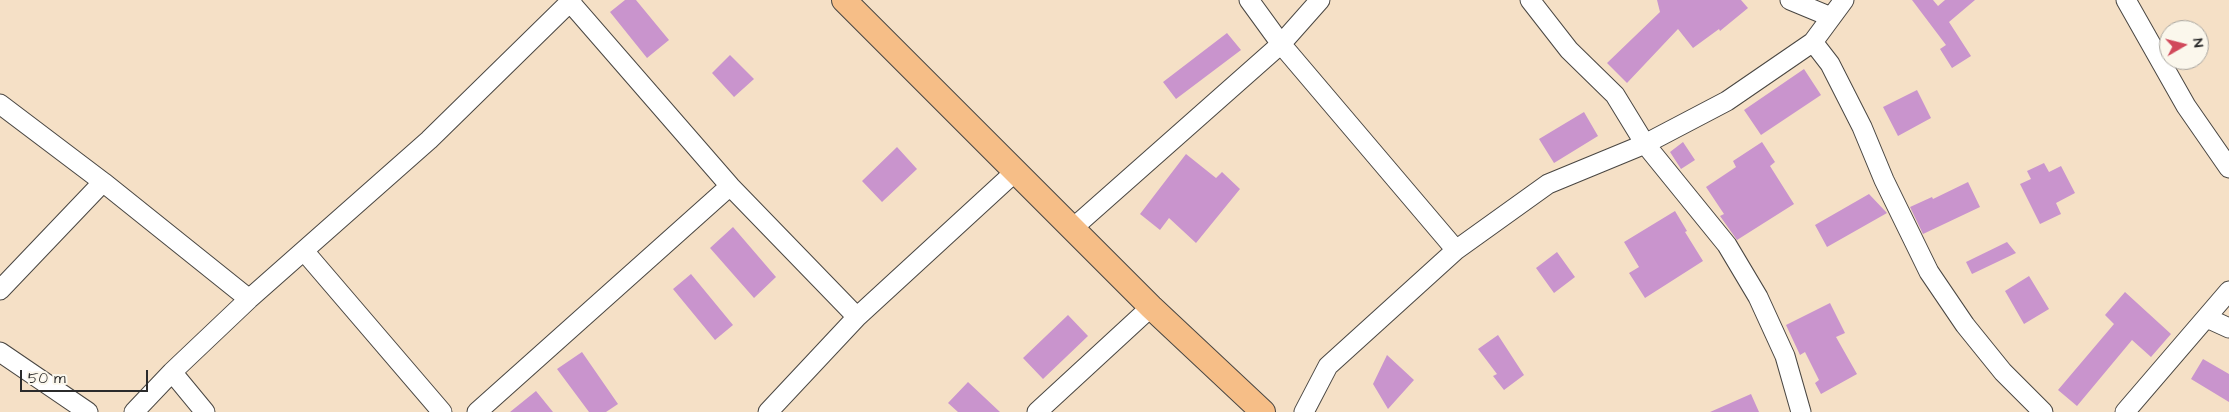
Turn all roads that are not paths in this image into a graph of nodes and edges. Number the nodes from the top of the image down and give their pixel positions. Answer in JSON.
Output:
{"nodes":[{"id":1,"x":844,"y":0,"type":"edge"},
{"id":2,"x":1249,"y":0,"type":"edge"},
{"id":3,"x":1320,"y":0,"type":"edge"},
{"id":4,"x":1530,"y":0,"type":"edge"},
{"id":5,"x":1790,"y":0,"type":"edge"},
{"id":6,"x":1844,"y":0,"type":"edge"},
{"id":7,"x":2126,"y":0,"type":"edge"},
{"id":8,"x":571,"y":1,"type":"edge"},
{"id":9,"x":1831,"y":17,"type":"junction"},
{"id":10,"x":1813,"y":42,"type":"junction"},
{"id":11,"x":1281,"y":44,"type":"junction"},
{"id":12,"x":0,"y":104,"type":"edge"},
{"id":13,"x":1645,"y":144,"type":"junction"},
{"id":14,"x":2229,"y":168,"type":"edge"},
{"id":15,"x":1016,"y":171,"type":"junction"},
{"id":16,"x":103,"y":182,"type":"junction"},
{"id":17,"x":730,"y":186,"type":"junction"},
{"id":18,"x":1072,"y":228,"type":"junction"},
{"id":19,"x":304,"y":250,"type":"junction"},
{"id":20,"x":1456,"y":250,"type":"junction"},
{"id":21,"x":0,"y":290,"type":"edge"},
{"id":22,"x":2229,"y":291,"type":"edge"},
{"id":23,"x":249,"y":299,"type":"junction"},
{"id":24,"x":1151,"y":307,"type":"junction"},
{"id":25,"x":857,"y":317,"type":"junction"},
{"id":26,"x":2207,"y":318,"type":"junction"},
{"id":27,"x":2229,"y":328,"type":"edge"},
{"id":28,"x":0,"y":352,"type":"edge"},
{"id":29,"x":172,"y":372,"type":"junction"},
{"id":30,"x":88,"y":412,"type":"edge"},
{"id":31,"x":134,"y":412,"type":"edge"},
{"id":32,"x":205,"y":412,"type":"edge"},
{"id":33,"x":442,"y":412,"type":"edge"},
{"id":34,"x":477,"y":412,"type":"edge"},
{"id":35,"x":768,"y":412,"type":"edge"},
{"id":36,"x":1037,"y":412,"type":"edge"},
{"id":37,"x":1262,"y":412,"type":"edge"},
{"id":38,"x":1304,"y":412,"type":"edge"},
{"id":39,"x":1801,"y":412,"type":"edge"},
{"id":40,"x":2043,"y":412,"type":"edge"},
{"id":41,"x":2125,"y":412,"type":"edge"}],
"edges":[{"from":1,"to":15,"type":"main road"},
{"from":2,"to":11,"type":"street"},
{"from":3,"to":11,"type":"street"},
{"from":4,"to":13,"type":"street"},
{"from":5,"to":9,"type":"street"},
{"from":6,"to":9,"type":"street"},
{"from":7,"to":14,"type":"street"},
{"from":8,"to":17,"type":"street"},
{"from":8,"to":19,"type":"street"},
{"from":9,"to":10,"type":"street"},
{"from":10,"to":13,"type":"street"},
{"from":10,"to":40,"type":"street"},
{"from":11,"to":18,"type":"street"},
{"from":11,"to":20,"type":"street"},
{"from":12,"to":16,"type":"street"},
{"from":13,"to":20,"type":"street"},
{"from":13,"to":39,"type":"street"},
{"from":15,"to":18,"type":"main road"},
{"from":15,"to":25,"type":"street"},
{"from":16,"to":21,"type":"street"},
{"from":16,"to":23,"type":"street"},
{"from":17,"to":25,"type":"street"},
{"from":17,"to":34,"type":"street"},
{"from":18,"to":24,"type":"main road"},
{"from":19,"to":23,"type":"street"},
{"from":19,"to":33,"type":"street"},
{"from":20,"to":38,"type":"street"},
{"from":22,"to":26,"type":"street"},
{"from":23,"to":29,"type":"street"},
{"from":24,"to":36,"type":"street"},
{"from":24,"to":37,"type":"main road"},
{"from":25,"to":35,"type":"street"},
{"from":26,"to":27,"type":"street"},
{"from":26,"to":41,"type":"street"},
{"from":28,"to":30,"type":"street"},
{"from":29,"to":31,"type":"street"},
{"from":29,"to":32,"type":"street"}]}
